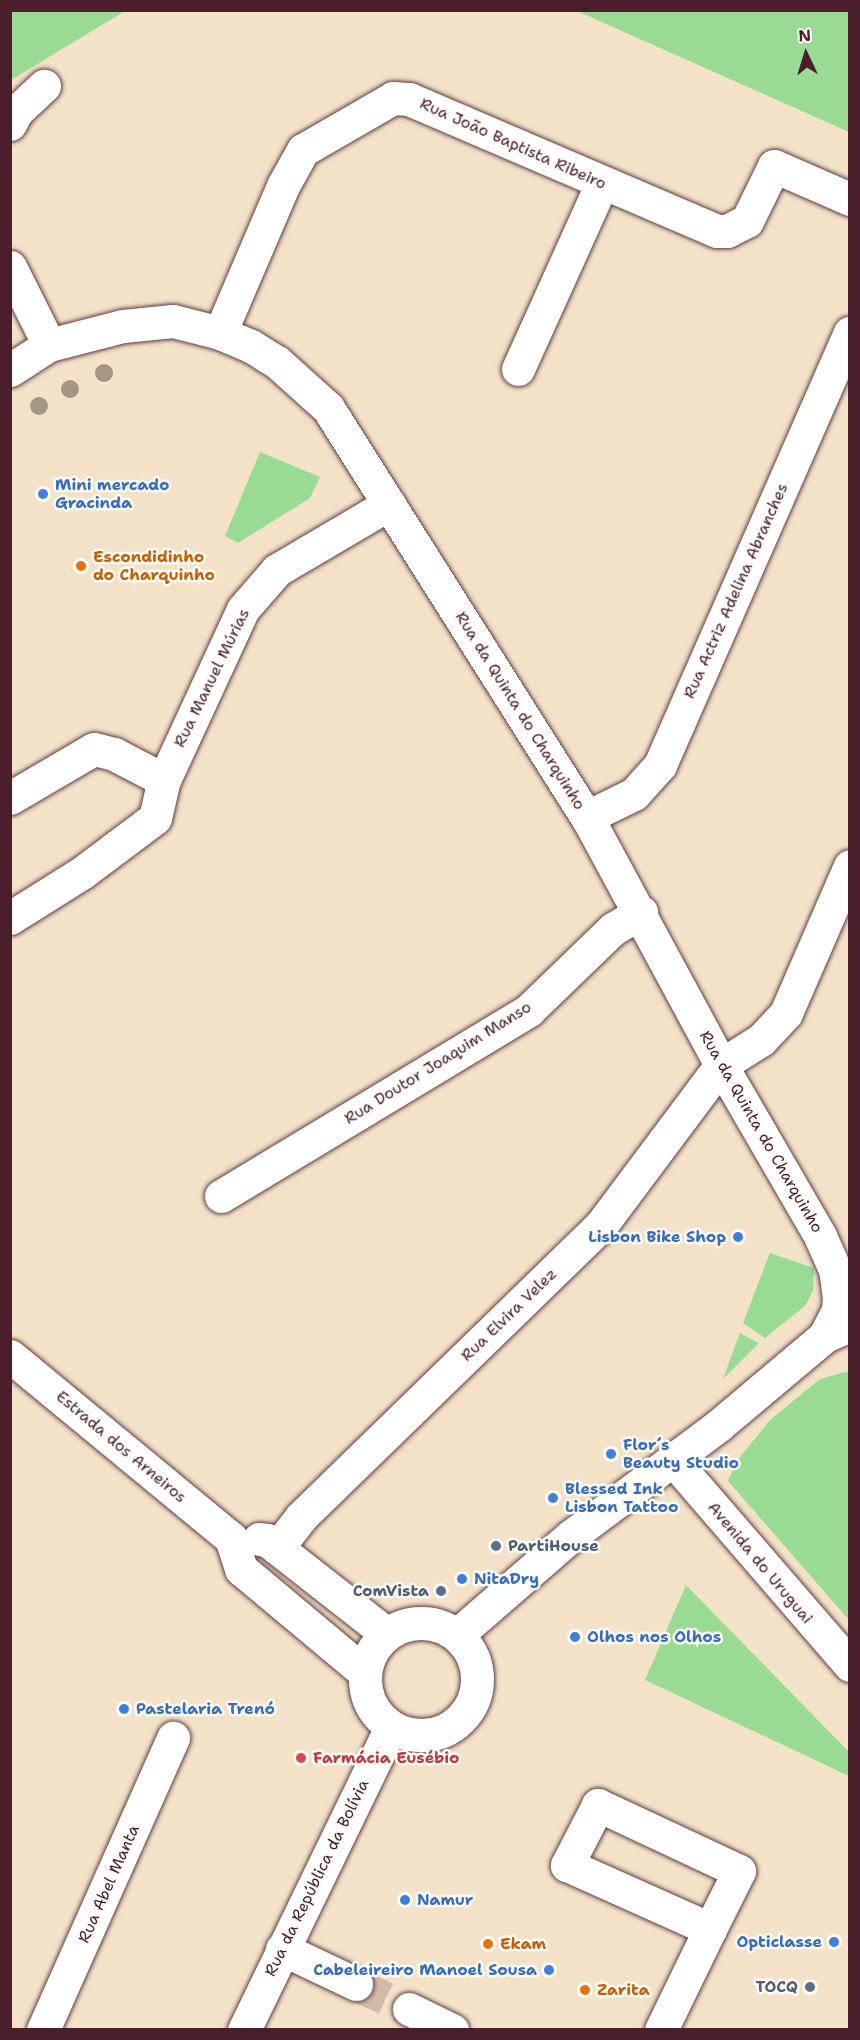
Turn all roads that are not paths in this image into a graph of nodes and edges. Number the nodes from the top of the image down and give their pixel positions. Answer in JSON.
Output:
{"nodes":[{"id":1,"x":44,"y":86,"type":"dead end"},
{"id":2,"x":10,"y":124,"type":"edge"},
{"id":3,"x":602,"y":183,"type":"junction"},
{"id":4,"x":849,"y":200,"type":"edge"},
{"id":5,"x":10,"y":267,"type":"edge"},
{"id":6,"x":220,"y":333,"type":"junction"},
{"id":7,"x":849,"y":333,"type":"edge"},
{"id":8,"x":49,"y":345,"type":"junction"},
{"id":9,"x":10,"y":369,"type":"edge"},
{"id":10,"x":518,"y":369,"type":"dead end"},
{"id":11,"x":389,"y":504,"type":"junction"},
{"id":12,"x":164,"y":780,"type":"junction"},
{"id":13,"x":10,"y":798,"type":"edge"},
{"id":14,"x":587,"y":817,"type":"junction"},
{"id":15,"x":849,"y":867,"type":"edge"},
{"id":16,"x":641,"y":912,"type":"junction"},
{"id":17,"x":10,"y":918,"type":"edge"},
{"id":18,"x":721,"y":1065,"type":"junction"},
{"id":19,"x":220,"y":1196,"type":"dead end"},
{"id":20,"x":837,"y":1331,"type":"edge"},
{"id":21,"x":10,"y":1356,"type":"edge"},
{"id":22,"x":673,"y":1460,"type":"junction"},
{"id":23,"x":231,"y":1538,"type":"junction"},
{"id":24,"x":277,"y":1548,"type":"junction"},
{"id":25,"x":387,"y":1634,"type":"junction"},
{"id":26,"x":457,"y":1635,"type":"junction"},
{"id":27,"x":849,"y":1665,"type":"edge"},
{"id":28,"x":364,"y":1672,"type":"junction"},
{"id":29,"x":391,"y":1727,"type":"junction"},
{"id":30,"x":173,"y":1738,"type":"dead end"},
{"id":31,"x":710,"y":1929,"type":"junction"},
{"id":32,"x":282,"y":1949,"type":"junction"},
{"id":33,"x":356,"y":1984,"type":"tunnel mouth"},
{"id":34,"x":409,"y":2009,"type":"tunnel mouth"},
{"id":35,"x":43,"y":2030,"type":"edge"},
{"id":36,"x":244,"y":2030,"type":"edge"},
{"id":37,"x":452,"y":2030,"type":"edge"},
{"id":38,"x":661,"y":2030,"type":"edge"}],
"edges":[{"from":1,"to":2,"type":"street"},
{"from":3,"to":4,"type":"street","name":"Rua João Baptista Ribeiro"},
{"from":3,"to":6,"type":"street","name":"Rua João Baptista Ribeiro"},
{"from":3,"to":10,"type":"street"},
{"from":5,"to":8,"type":"street"},
{"from":6,"to":8,"type":"street","name":"Rua da Quinta do Charquinho"},
{"from":6,"to":11,"type":"street","name":"Rua da Quinta do Charquinho"},
{"from":7,"to":14,"type":"street","name":"Rua Actriz Adelina Abranches"},
{"from":8,"to":9,"type":"street","name":"Rua da Quinta do Charquinho"},
{"from":11,"to":12,"type":"street","name":"Rua Manuel Múrias"},
{"from":11,"to":14,"type":"street","name":"Rua da Quinta do Charquinho"},
{"from":12,"to":13,"type":"street"},
{"from":12,"to":17,"type":"street","name":"Rua Manuel Múrias"},
{"from":14,"to":16,"type":"street","name":"Rua da Quinta do Charquinho"},
{"from":15,"to":18,"type":"street"},
{"from":16,"to":18,"type":"street","name":"Rua da Quinta do Charquinho"},
{"from":16,"to":19,"type":"street","name":"Rua Doutor Joaquim Manso"},
{"from":18,"to":20,"type":"street","name":"Rua da Quinta do Charquinho"},
{"from":18,"to":24,"type":"street","name":"Rua Elvira Velez"},
{"from":20,"to":22,"type":"street"},
{"from":21,"to":23,"type":"street","name":"Estrada dos Arneiros"},
{"from":22,"to":26,"type":"street"},
{"from":22,"to":27,"type":"street","name":"Avenida do Uruguai"},
{"from":23,"to":24,"type":"street"},
{"from":23,"to":28,"type":"street"},
{"from":24,"to":25,"type":"street"},
{"from":25,"to":26,"type":"street"},
{"from":25,"to":28,"type":"street"},
{"from":26,"to":29,"type":"street"},
{"from":28,"to":29,"type":"street"},
{"from":29,"to":32,"type":"street","name":"Rua da República da Bolívia"},
{"from":30,"to":35,"type":"street","name":"Rua Abel Manta"},
{"from":31,"to":31,"type":"street"},
{"from":31,"to":38,"type":"street"},
{"from":32,"to":33,"type":"street"},
{"from":32,"to":36,"type":"street","name":"Rua da República da Bolívia"},
{"from":34,"to":37,"type":"street"}]}
